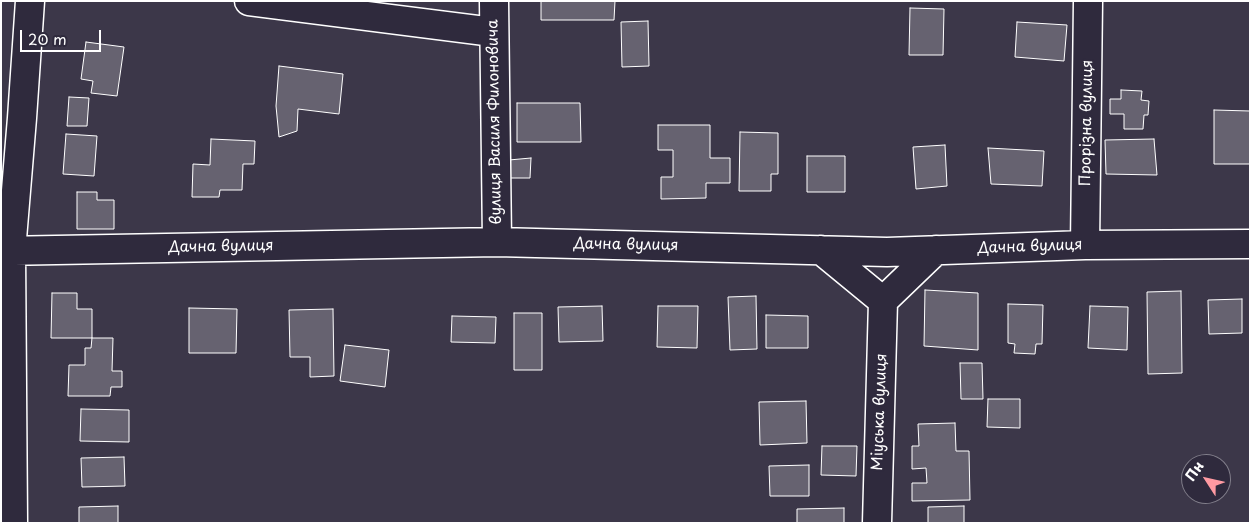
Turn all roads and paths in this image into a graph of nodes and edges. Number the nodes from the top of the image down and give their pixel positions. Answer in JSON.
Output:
{"nodes":[{"id":1,"x":30,"y":1,"type":"edge"},
{"id":2,"x":249,"y":1,"type":"edge"},
{"id":3,"x":494,"y":1,"type":"edge"},
{"id":4,"x":1088,"y":1,"type":"edge"},
{"id":5,"x":493,"y":32,"type":"junction"},
{"id":6,"x":497,"y":242,"type":"junction"},
{"id":7,"x":1250,"y":244,"type":"edge"},
{"id":8,"x":1085,"y":245,"type":"junction"},
{"id":9,"x":821,"y":250,"type":"junction"},
{"id":10,"x":936,"y":250,"type":"junction"},
{"id":11,"x":6,"y":251,"type":"edge"},
{"id":12,"x":883,"y":301,"type":"junction"},
{"id":13,"x":13,"y":523,"type":"edge"},
{"id":14,"x":877,"y":523,"type":"edge"}],
"edges":[{"from":1,"to":11,"type":"street"},
{"from":2,"to":5,"type":"street"},
{"from":3,"to":5,"type":"street","name":"вулиця Василя Филоновича"},
{"from":4,"to":8,"type":"street","name":"Прорізна вулиця"},
{"from":5,"to":6,"type":"street","name":"вулиця Василя Филоновича"},
{"from":6,"to":9,"type":"street","name":"Дачна вулиця"},
{"from":6,"to":11,"type":"street","name":"Дачна вулиця"},
{"from":7,"to":8,"type":"street","name":"Дачна вулиця"},
{"from":8,"to":10,"type":"street","name":"Дачна вулиця"},
{"from":9,"to":10,"type":"street","name":"Дачна вулиця"},
{"from":9,"to":12,"type":"street"},
{"from":10,"to":12,"type":"street"},
{"from":11,"to":13,"type":"street"},
{"from":12,"to":14,"type":"street","name":"Міуська вулиця"}]}
